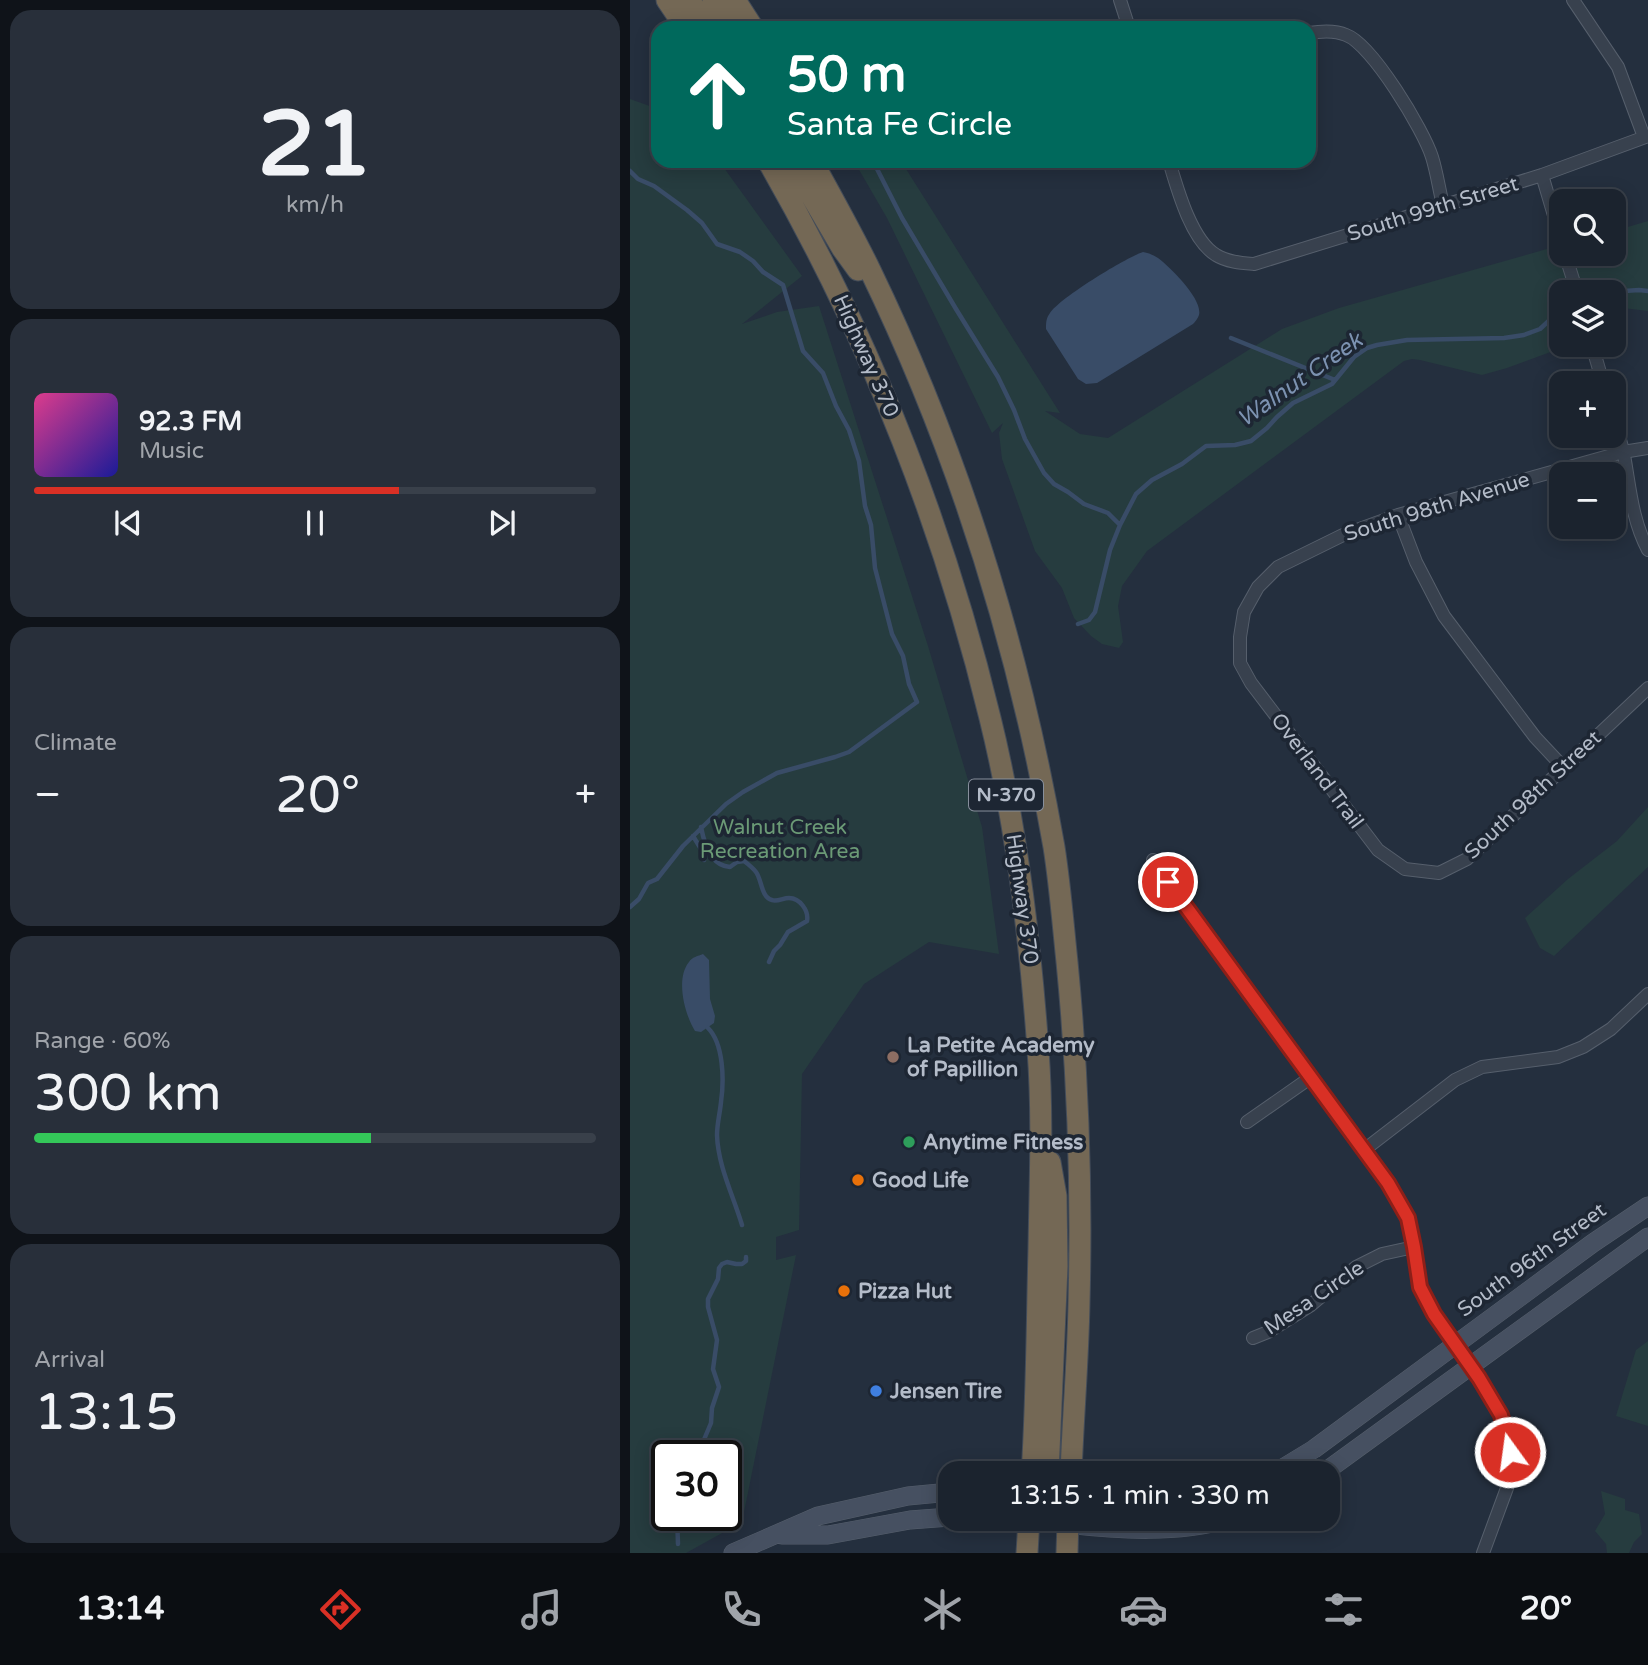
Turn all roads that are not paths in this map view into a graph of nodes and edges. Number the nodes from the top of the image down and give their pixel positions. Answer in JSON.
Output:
{"nodes":[{"id":1,"x":667,"y":0,"type":"edge"},
{"id":2,"x":690,"y":0,"type":"edge"},
{"id":3,"x":713,"y":0,"type":"edge"},
{"id":4,"x":735,"y":0,"type":"edge"},
{"id":5,"x":1120,"y":0,"type":"edge"},
{"id":6,"x":1573,"y":0,"type":"edge"},
{"id":7,"x":681,"y":21,"type":"edge"},
{"id":8,"x":704,"y":21,"type":"edge"},
{"id":9,"x":727,"y":21,"type":"edge"},
{"id":10,"x":748,"y":21,"type":"edge"},
{"id":11,"x":1127,"y":21,"type":"edge"},
{"id":12,"x":1316,"y":32,"type":"edge"},
{"id":13,"x":1646,"y":137,"type":"edge"},
{"id":14,"x":772,"y":168,"type":"edge"},
{"id":15,"x":795,"y":168,"type":"edge"},
{"id":16,"x":816,"y":168,"type":"edge"},
{"id":17,"x":832,"y":168,"type":"edge"},
{"id":18,"x":1171,"y":168,"type":"edge"},
{"id":19,"x":1542,"y":175,"type":"junction"},
{"id":20,"x":1549,"y":199,"type":"edge"},
{"id":21,"x":1443,"y":205,"type":"junction"},
{"id":22,"x":870,"y":270,"type":"junction"},
{"id":23,"x":890,"y":315,"type":"junction"},
{"id":24,"x":1622,"y":448,"type":"edge"},
{"id":25,"x":1648,"y":448,"type":"edge"},
{"id":26,"x":1623,"y":452,"type":"junction"},
{"id":27,"x":1398,"y":515,"type":"junction"},
{"id":28,"x":1648,"y":550,"type":"edge"},
{"id":29,"x":1240,"y":663,"type":"joint"},
{"id":30,"x":1648,"y":688,"type":"edge"},
{"id":31,"x":1563,"y":768,"type":"junction"},
{"id":32,"x":1153,"y":860,"type":"dead end"},
{"id":33,"x":1405,"y":869,"type":"joint"},
{"id":34,"x":1648,"y":994,"type":"edge"},
{"id":35,"x":1310,"y":1078,"type":"junction"},
{"id":36,"x":1041,"y":1111,"type":"junction"},
{"id":37,"x":1247,"y":1122,"type":"dead end"},
{"id":38,"x":1364,"y":1150,"type":"junction"},
{"id":39,"x":1648,"y":1206,"type":"edge"},
{"id":40,"x":1648,"y":1237,"type":"edge"},
{"id":41,"x":1414,"y":1247,"type":"junction"},
{"id":42,"x":1253,"y":1338,"type":"dead end"},
{"id":43,"x":1455,"y":1345,"type":"junction"},
{"id":44,"x":1469,"y":1366,"type":"junction"},
{"id":45,"x":1032,"y":1461,"type":"edge"},
{"id":46,"x":1049,"y":1461,"type":"edge"},
{"id":47,"x":1071,"y":1461,"type":"edge"},
{"id":48,"x":1294,"y":1461,"type":"edge"},
{"id":49,"x":1340,"y":1461,"type":"edge"},
{"id":50,"x":938,"y":1493,"type":"edge"},
{"id":51,"x":938,"y":1518,"type":"edge"},
{"id":52,"x":1027,"y":1531,"type":"edge"},
{"id":53,"x":1067,"y":1531,"type":"edge"},
{"id":54,"x":775,"y":1535,"type":"junction"},
{"id":55,"x":733,"y":1553,"type":"edge"},
{"id":56,"x":1027,"y":1553,"type":"edge"},
{"id":57,"x":1067,"y":1553,"type":"edge"},
{"id":58,"x":1483,"y":1553,"type":"edge"}],
"edges":[{"from":1,"to":7,"type":"highway"},
{"from":2,"to":8,"type":"highway"},
{"from":3,"to":9,"type":"highway"},
{"from":4,"to":10,"type":"highway"},
{"from":5,"to":11,"type":"street"},
{"from":6,"to":13,"type":"street"},
{"from":12,"to":21,"type":"street"},
{"from":13,"to":19,"type":"street","name":"South 99th Street"},
{"from":14,"to":36,"type":"highway","name":"Highway 370","number":"N-370"},
{"from":15,"to":23,"type":"highway"},
{"from":16,"to":22,"type":"highway","name":"Highway 370","number":"N-370"},
{"from":17,"to":22,"type":"highway"},
{"from":18,"to":21,"type":"street","name":"South 99th Street"},
{"from":19,"to":20,"type":"street"},
{"from":19,"to":21,"type":"street","name":"South 99th Street"},
{"from":22,"to":23,"type":"highway","name":"Highway 370","number":"N-370"},
{"from":23,"to":47,"type":"highway","name":"Highway 370","number":"N-370"},
{"from":24,"to":26,"type":"street"},
{"from":25,"to":26,"type":"street","name":"South 98th Avenue"},
{"from":26,"to":27,"type":"street","name":"South 98th Avenue"},
{"from":26,"to":28,"type":"street"},
{"from":27,"to":29,"type":"street","name":"South 98th Avenue"},
{"from":27,"to":31,"type":"street"},
{"from":29,"to":33,"type":"street","name":"Overland Trail"},
{"from":30,"to":31,"type":"street","name":"South 98th Street"},
{"from":31,"to":33,"type":"street","name":"South 98th Street"},
{"from":32,"to":35,"type":"street"},
{"from":34,"to":38,"type":"street"},
{"from":35,"to":37,"type":"street"},
{"from":35,"to":38,"type":"street"},
{"from":36,"to":45,"type":"highway","name":"Highway 370","number":"N-370"},
{"from":36,"to":46,"type":"highway"},
{"from":38,"to":41,"type":"street"},
{"from":39,"to":43,"type":"main road","name":"South 96th Street"},
{"from":40,"to":44,"type":"main road"},
{"from":41,"to":42,"type":"street","name":"Mesa Circle"},
{"from":41,"to":43,"type":"street"},
{"from":43,"to":44,"type":"street"},
{"from":43,"to":48,"type":"main road","name":"South 96th Street"},
{"from":44,"to":49,"type":"main road"},
{"from":44,"to":58,"type":"street"},
{"from":50,"to":54,"type":"main road"},
{"from":51,"to":54,"type":"main road"},
{"from":52,"to":56,"type":"highway"},
{"from":53,"to":57,"type":"highway"},
{"from":54,"to":55,"type":"main road"}]}
